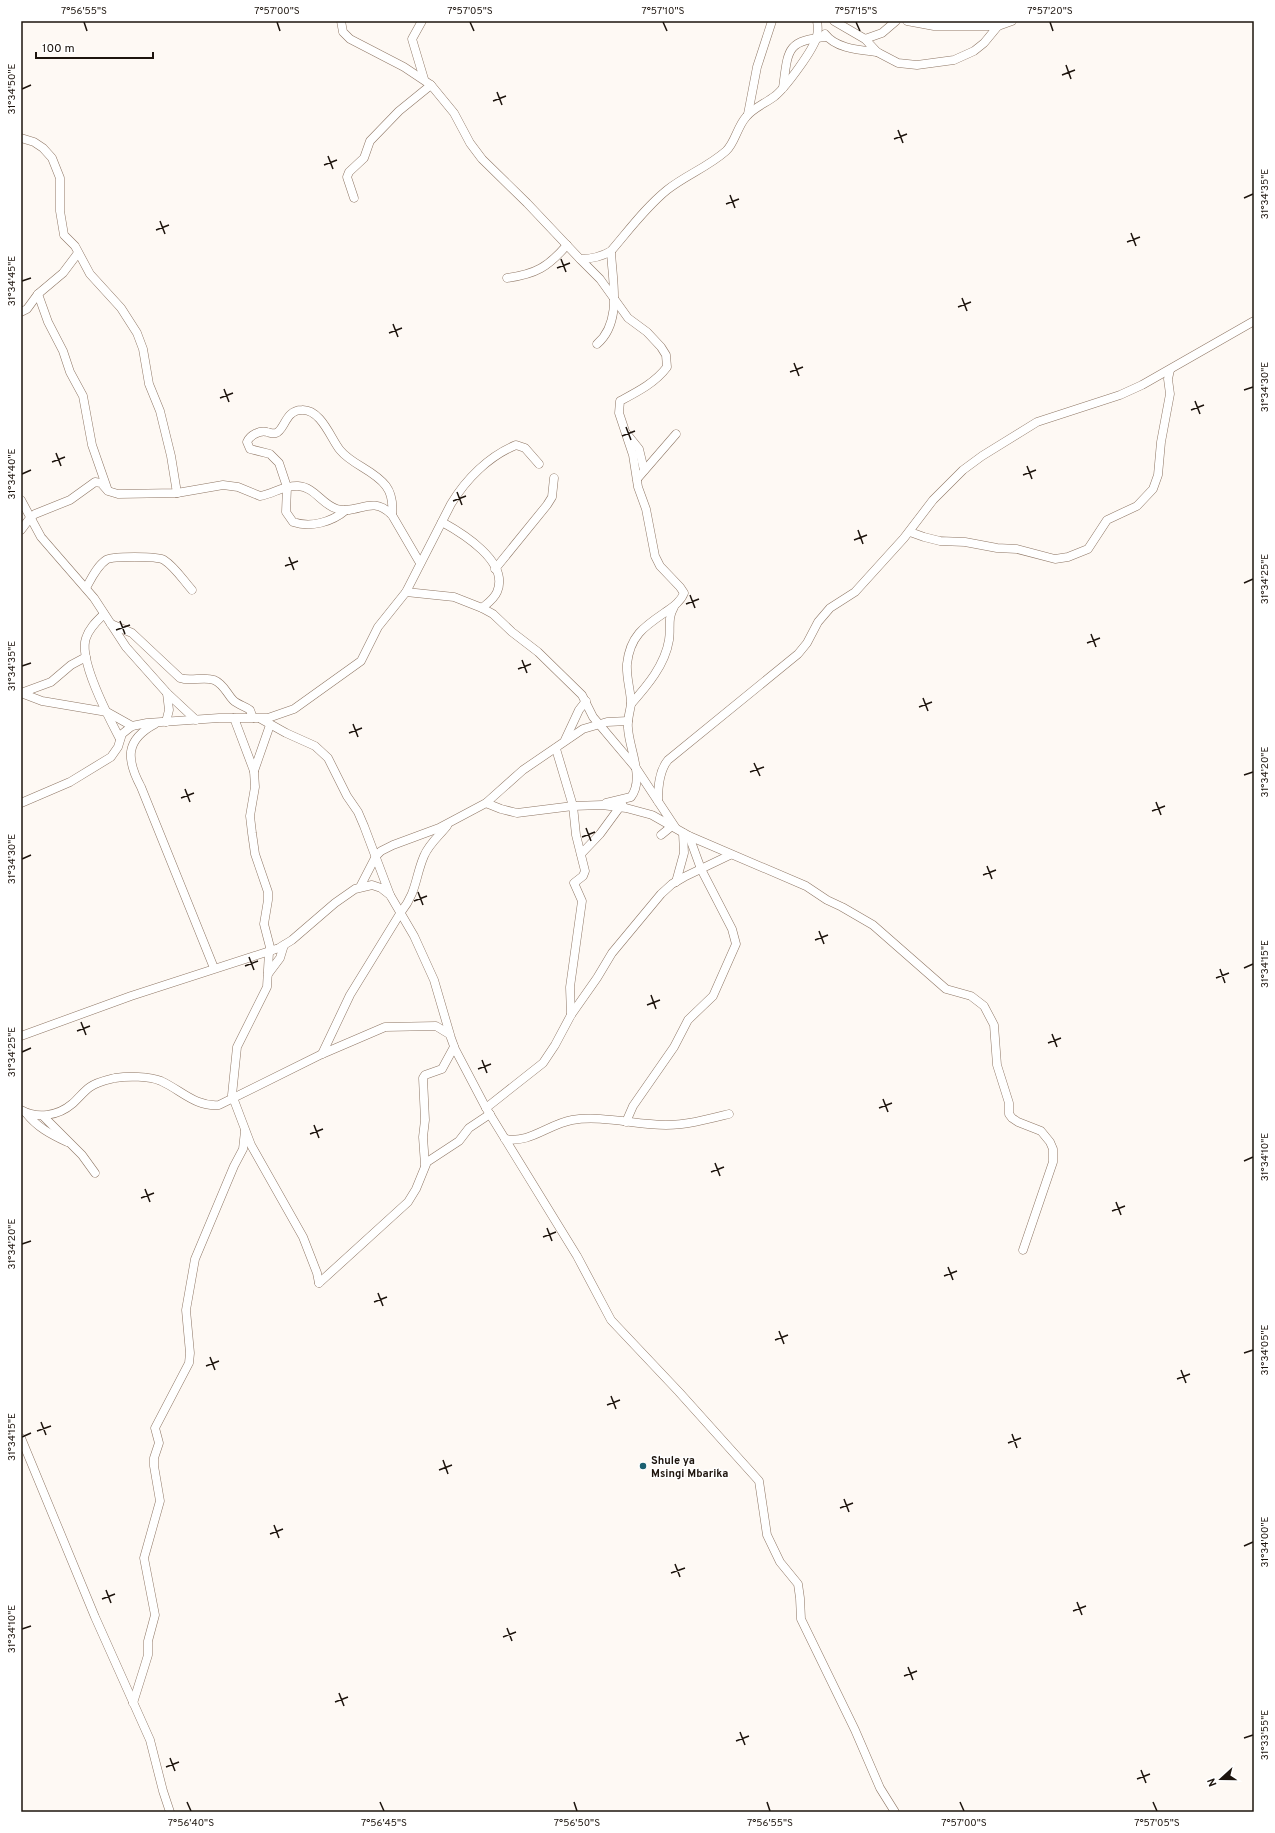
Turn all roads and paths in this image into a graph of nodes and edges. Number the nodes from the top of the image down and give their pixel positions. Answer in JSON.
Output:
{"nodes":[{"id":1,"x":340,"y":21,"type":"edge"},
{"id":2,"x":772,"y":21,"type":"edge"},
{"id":3,"x":834,"y":21,"type":"edge"},
{"id":4,"x":896,"y":21,"type":"edge"},
{"id":5,"x":907,"y":21,"type":"edge"},
{"id":6,"x":1012,"y":21,"type":"edge"},
{"id":7,"x":817,"y":22,"type":"edge"},
{"id":8,"x":419,"y":23,"type":"edge"},
{"id":9,"x":998,"y":26,"type":"junction"},
{"id":10,"x":827,"y":36,"type":"junction"},
{"id":11,"x":817,"y":37,"type":"junction"},
{"id":12,"x":865,"y":40,"type":"junction"},
{"id":13,"x":877,"y":52,"type":"junction"},
{"id":14,"x":424,"y":79,"type":"junction"},
{"id":15,"x":431,"y":85,"type":"junction"},
{"id":16,"x":783,"y":89,"type":"junction"},
{"id":17,"x":748,"y":114,"type":"junction"},
{"id":18,"x":21,"y":138,"type":"edge"},
{"id":19,"x":354,"y":198,"type":"dead end"},
{"id":20,"x":567,"y":246,"type":"junction"},
{"id":21,"x":611,"y":250,"type":"junction"},
{"id":22,"x":78,"y":253,"type":"junction"},
{"id":23,"x":580,"y":259,"type":"junction"},
{"id":24,"x":507,"y":278,"type":"dead end"},
{"id":25,"x":38,"y":294,"type":"junction"},
{"id":26,"x":614,"y":298,"type":"junction"},
{"id":27,"x":21,"y":311,"type":"edge"},
{"id":28,"x":1254,"y":321,"type":"edge"},
{"id":29,"x":597,"y":344,"type":"dead end"},
{"id":30,"x":1170,"y":370,"type":"junction"},
{"id":31,"x":625,"y":432,"type":"junction"},
{"id":32,"x":676,"y":434,"type":"dead end"},
{"id":33,"x":539,"y":464,"type":"dead end"},
{"id":34,"x":99,"y":467,"type":"junction"},
{"id":35,"x":644,"y":470,"type":"junction"},
{"id":36,"x":554,"y":478,"type":"dead end"},
{"id":37,"x":637,"y":478,"type":"junction"},
{"id":38,"x":92,"y":483,"type":"junction"},
{"id":39,"x":287,"y":487,"type":"junction"},
{"id":40,"x":108,"y":491,"type":"junction"},
{"id":41,"x":177,"y":493,"type":"junction"},
{"id":42,"x":21,"y":500,"type":"edge"},
{"id":43,"x":346,"y":510,"type":"junction"},
{"id":44,"x":392,"y":515,"type":"junction"},
{"id":45,"x":30,"y":518,"type":"junction"},
{"id":46,"x":442,"y":522,"type":"junction"},
{"id":47,"x":21,"y":530,"type":"edge"},
{"id":48,"x":910,"y":532,"type":"junction"},
{"id":49,"x":420,"y":563,"type":"junction"},
{"id":50,"x":495,"y":568,"type":"junction"},
{"id":51,"x":86,"y":588,"type":"junction"},
{"id":52,"x":192,"y":590,"type":"dead end"},
{"id":53,"x":406,"y":592,"type":"junction"},
{"id":54,"x":675,"y":604,"type":"junction"},
{"id":55,"x":482,"y":608,"type":"junction"},
{"id":56,"x":104,"y":614,"type":"junction"},
{"id":57,"x":111,"y":624,"type":"junction"},
{"id":58,"x":86,"y":657,"type":"junction"},
{"id":59,"x":21,"y":693,"type":"edge"},
{"id":60,"x":167,"y":693,"type":"junction"},
{"id":61,"x":586,"y":701,"type":"junction"},
{"id":62,"x":631,"y":704,"type":"junction"},
{"id":63,"x":107,"y":712,"type":"junction"},
{"id":64,"x":234,"y":718,"type":"junction"},
{"id":65,"x":257,"y":718,"type":"junction"},
{"id":66,"x":196,"y":720,"type":"junction"},
{"id":67,"x":628,"y":720,"type":"junction"},
{"id":68,"x":162,"y":722,"type":"junction"},
{"id":69,"x":599,"y":724,"type":"junction"},
{"id":70,"x":270,"y":725,"type":"junction"},
{"id":71,"x":132,"y":726,"type":"junction"},
{"id":72,"x":120,"y":739,"type":"junction"},
{"id":73,"x":564,"y":742,"type":"junction"},
{"id":74,"x":557,"y":752,"type":"junction"},
{"id":75,"x":636,"y":768,"type":"junction"},
{"id":76,"x":254,"y":771,"type":"junction"},
{"id":77,"x":658,"y":785,"type":"junction"},
{"id":78,"x":650,"y":789,"type":"junction"},
{"id":79,"x":631,"y":797,"type":"junction"},
{"id":80,"x":658,"y":801,"type":"junction"},
{"id":81,"x":21,"y":803,"type":"edge"},
{"id":82,"x":486,"y":803,"type":"junction"},
{"id":83,"x":602,"y":805,"type":"junction"},
{"id":84,"x":573,"y":806,"type":"junction"},
{"id":85,"x":619,"y":807,"type":"junction"},
{"id":86,"x":451,"y":821,"type":"junction"},
{"id":87,"x":674,"y":827,"type":"junction"},
{"id":88,"x":661,"y":835,"type":"dead end"},
{"id":89,"x":686,"y":835,"type":"junction"},
{"id":90,"x":581,"y":854,"type":"junction"},
{"id":91,"x":730,"y":855,"type":"junction"},
{"id":92,"x":376,"y":856,"type":"junction"},
{"id":93,"x":701,"y":869,"type":"junction"},
{"id":94,"x":676,"y":882,"type":"junction"},
{"id":95,"x":360,"y":887,"type":"junction"},
{"id":96,"x":390,"y":895,"type":"junction"},
{"id":97,"x":401,"y":912,"type":"junction"},
{"id":98,"x":284,"y":945,"type":"junction"},
{"id":99,"x":270,"y":951,"type":"junction"},
{"id":100,"x":214,"y":968,"type":"junction"},
{"id":101,"x":268,"y":974,"type":"junction"},
{"id":102,"x":571,"y":1014,"type":"junction"},
{"id":103,"x":450,"y":1034,"type":"junction"},
{"id":104,"x":21,"y":1036,"type":"edge"},
{"id":105,"x":454,"y":1047,"type":"junction"},
{"id":106,"x":322,"y":1054,"type":"junction"},
{"id":107,"x":233,"y":1099,"type":"junction"},
{"id":108,"x":23,"y":1111,"type":"edge"},
{"id":109,"x":488,"y":1111,"type":"junction"},
{"id":110,"x":729,"y":1114,"type":"dead end"},
{"id":111,"x":44,"y":1117,"type":"junction"},
{"id":112,"x":626,"y":1122,"type":"junction"},
{"id":113,"x":245,"y":1131,"type":"junction"},
{"id":114,"x":505,"y":1139,"type":"junction"},
{"id":115,"x":70,"y":1143,"type":"junction"},
{"id":116,"x":425,"y":1165,"type":"junction"},
{"id":117,"x":95,"y":1173,"type":"dead end"},
{"id":118,"x":1023,"y":1250,"type":"dead end"},
{"id":119,"x":21,"y":1438,"type":"edge"},
{"id":120,"x":134,"y":1703,"type":"junction"},
{"id":121,"x":170,"y":1812,"type":"edge"},
{"id":122,"x":895,"y":1812,"type":"edge"}],
"edges":[{"from":1,"to":14,"type":"street"},
{"from":2,"to":17,"type":"street"},
{"from":3,"to":12,"type":"street"},
{"from":4,"to":12,"type":"street"},
{"from":5,"to":9,"type":"street"},
{"from":6,"to":9,"type":"street"},
{"from":7,"to":10,"type":"street"},
{"from":7,"to":11,"type":"street"},
{"from":8,"to":14,"type":"street"},
{"from":9,"to":13,"type":"street"},
{"from":10,"to":11,"type":"street"},
{"from":10,"to":13,"type":"street"},
{"from":11,"to":16,"type":"street"},
{"from":11,"to":16,"type":"street"},
{"from":12,"to":13,"type":"street"},
{"from":14,"to":15,"type":"street"},
{"from":15,"to":19,"type":"street"},
{"from":15,"to":20,"type":"street"},
{"from":16,"to":17,"type":"street"},
{"from":17,"to":21,"type":"street"},
{"from":18,"to":22,"type":"street"},
{"from":20,"to":23,"type":"street"},
{"from":20,"to":24,"type":"street"},
{"from":21,"to":23,"type":"street"},
{"from":21,"to":26,"type":"street"},
{"from":22,"to":25,"type":"street"},
{"from":22,"to":41,"type":"street"},
{"from":23,"to":26,"type":"street"},
{"from":25,"to":27,"type":"street"},
{"from":25,"to":34,"type":"street"},
{"from":26,"to":29,"type":"street"},
{"from":26,"to":31,"type":"street"},
{"from":28,"to":30,"type":"street"},
{"from":30,"to":48,"type":"street"},
{"from":30,"to":48,"type":"street"},
{"from":31,"to":35,"type":"street"},
{"from":31,"to":37,"type":"street"},
{"from":32,"to":35,"type":"street"},
{"from":33,"to":46,"type":"street"},
{"from":34,"to":38,"type":"street"},
{"from":34,"to":40,"type":"street"},
{"from":35,"to":37,"type":"street"},
{"from":36,"to":50,"type":"street"},
{"from":37,"to":54,"type":"street"},
{"from":38,"to":40,"type":"street"},
{"from":38,"to":45,"type":"street"},
{"from":39,"to":41,"type":"street"},
{"from":39,"to":43,"type":"street"},
{"from":39,"to":43,"type":"street"},
{"from":39,"to":44,"type":"street"},
{"from":40,"to":41,"type":"street"},
{"from":42,"to":45,"type":"street"},
{"from":43,"to":44,"type":"street"},
{"from":44,"to":49,"type":"street"},
{"from":45,"to":47,"type":"street"},
{"from":45,"to":51,"type":"street"},
{"from":46,"to":49,"type":"street"},
{"from":46,"to":50,"type":"street"},
{"from":48,"to":77,"type":"street"},
{"from":49,"to":53,"type":"street"},
{"from":50,"to":55,"type":"street"},
{"from":51,"to":52,"type":"street"},
{"from":51,"to":56,"type":"street"},
{"from":53,"to":55,"type":"street"},
{"from":53,"to":65,"type":"street"},
{"from":54,"to":62,"type":"street"},
{"from":54,"to":62,"type":"street"},
{"from":55,"to":61,"type":"street"},
{"from":56,"to":57,"type":"street"},
{"from":56,"to":58,"type":"street"},
{"from":57,"to":60,"type":"street"},
{"from":57,"to":65,"type":"street"},
{"from":58,"to":59,"type":"street"},
{"from":58,"to":63,"type":"street"},
{"from":59,"to":63,"type":"street"},
{"from":60,"to":66,"type":"street"},
{"from":60,"to":68,"type":"street"},
{"from":61,"to":69,"type":"street"},
{"from":61,"to":73,"type":"street"},
{"from":62,"to":67,"type":"street"},
{"from":63,"to":71,"type":"street"},
{"from":63,"to":72,"type":"street"},
{"from":64,"to":65,"type":"street"},
{"from":64,"to":66,"type":"street"},
{"from":64,"to":76,"type":"street"},
{"from":65,"to":70,"type":"street"},
{"from":66,"to":68,"type":"street"},
{"from":67,"to":69,"type":"street"},
{"from":67,"to":75,"type":"street"},
{"from":68,"to":71,"type":"street"},
{"from":68,"to":100,"type":"street"},
{"from":69,"to":73,"type":"street"},
{"from":69,"to":75,"type":"street"},
{"from":70,"to":76,"type":"street"},
{"from":70,"to":92,"type":"street"},
{"from":71,"to":72,"type":"street"},
{"from":72,"to":81,"type":"street"},
{"from":73,"to":74,"type":"street"},
{"from":74,"to":82,"type":"street"},
{"from":74,"to":84,"type":"street"},
{"from":75,"to":78,"type":"street"},
{"from":75,"to":79,"type":"street"},
{"from":76,"to":99,"type":"street"},
{"from":77,"to":78,"type":"street"},
{"from":77,"to":80,"type":"street"},
{"from":78,"to":79,"type":"street"},
{"from":78,"to":80,"type":"street"},
{"from":79,"to":83,"type":"street"},
{"from":79,"to":85,"type":"street"},
{"from":80,"to":87,"type":"street"},
{"from":82,"to":84,"type":"street"},
{"from":82,"to":86,"type":"street"},
{"from":83,"to":84,"type":"street"},
{"from":83,"to":85,"type":"street"},
{"from":84,"to":90,"type":"street"},
{"from":85,"to":87,"type":"street"},
{"from":85,"to":90,"type":"street"},
{"from":86,"to":92,"type":"street"},
{"from":86,"to":97,"type":"street"},
{"from":87,"to":88,"type":"street"},
{"from":87,"to":89,"type":"street"},
{"from":89,"to":91,"type":"street"},
{"from":89,"to":93,"type":"street"},
{"from":89,"to":94,"type":"street"},
{"from":90,"to":102,"type":"street"},
{"from":91,"to":93,"type":"street"},
{"from":91,"to":118,"type":"street"},
{"from":92,"to":95,"type":"street"},
{"from":92,"to":96,"type":"street"},
{"from":93,"to":94,"type":"street"},
{"from":93,"to":112,"type":"street"},
{"from":94,"to":102,"type":"street"},
{"from":95,"to":96,"type":"street"},
{"from":95,"to":98,"type":"street"},
{"from":96,"to":97,"type":"street"},
{"from":97,"to":103,"type":"street"},
{"from":97,"to":106,"type":"street"},
{"from":98,"to":99,"type":"street"},
{"from":98,"to":101,"type":"street"},
{"from":99,"to":100,"type":"street"},
{"from":99,"to":101,"type":"street"},
{"from":100,"to":104,"type":"street"},
{"from":101,"to":107,"type":"street"},
{"from":102,"to":109,"type":"street"},
{"from":103,"to":105,"type":"street"},
{"from":103,"to":106,"type":"street"},
{"from":105,"to":109,"type":"street"},
{"from":105,"to":116,"type":"street"},
{"from":106,"to":107,"type":"street"},
{"from":107,"to":111,"type":"street"},
{"from":107,"to":113,"type":"street"},
{"from":108,"to":111,"type":"street"},
{"from":108,"to":115,"type":"street"},
{"from":109,"to":114,"type":"street"},
{"from":109,"to":116,"type":"street"},
{"from":110,"to":112,"type":"street"},
{"from":111,"to":115,"type":"street"},
{"from":112,"to":114,"type":"street"},
{"from":113,"to":116,"type":"street"},
{"from":113,"to":120,"type":"street"},
{"from":114,"to":122,"type":"street"},
{"from":115,"to":117,"type":"street"},
{"from":119,"to":120,"type":"street"},
{"from":120,"to":121,"type":"street"}]}
